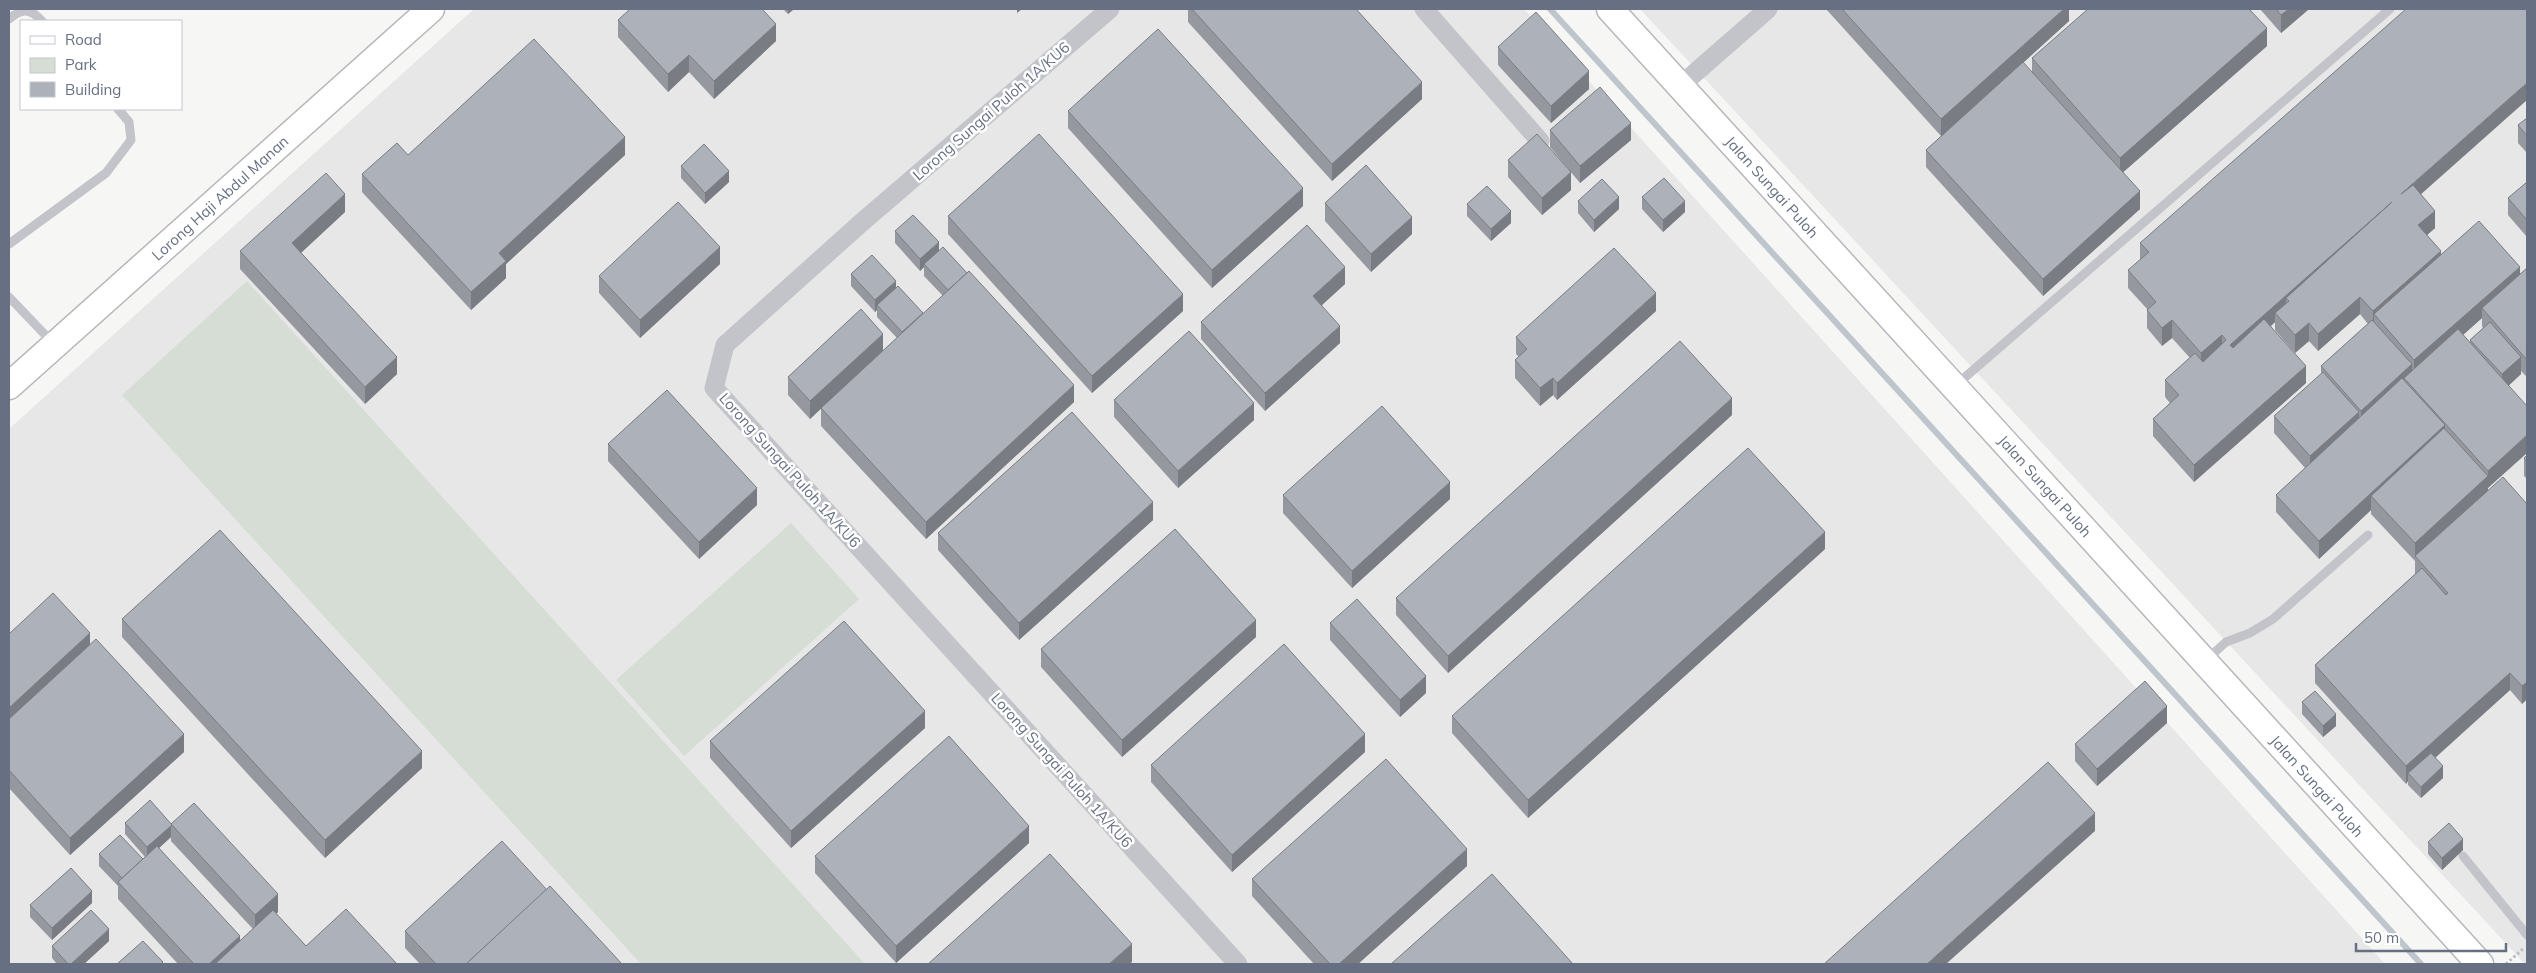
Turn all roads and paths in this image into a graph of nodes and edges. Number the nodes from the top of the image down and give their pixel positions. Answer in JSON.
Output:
{"nodes":[{"id":1,"x":431,"y":9,"type":"edge"},
{"id":2,"x":1110,"y":9,"type":"edge"},
{"id":3,"x":1424,"y":9,"type":"edge"},
{"id":4,"x":1610,"y":9,"type":"edge"},
{"id":5,"x":1768,"y":9,"type":"edge"},
{"id":6,"x":2390,"y":9,"type":"edge"},
{"id":7,"x":9,"y":20,"type":"edge"},
{"id":8,"x":41,"y":20,"type":"edge"},
{"id":9,"x":1680,"y":86,"type":"junction"},
{"id":10,"x":119,"y":110,"type":"edge"},
{"id":11,"x":1540,"y":141,"type":"edge"},
{"id":12,"x":9,"y":244,"type":"edge"},
{"id":13,"x":10,"y":300,"type":"edge"},
{"id":14,"x":64,"y":338,"type":"junction"},
{"id":15,"x":9,"y":386,"type":"edge"},
{"id":16,"x":1954,"y":387,"type":"junction"},
{"id":17,"x":2368,"y":535,"type":"dead end"},
{"id":18,"x":2204,"y":662,"type":"junction"},
{"id":19,"x":2463,"y":856,"type":"dead end"},
{"id":20,"x":2527,"y":935,"type":"edge"},
{"id":21,"x":2527,"y":944,"type":"edge"},
{"id":22,"x":1238,"y":964,"type":"edge"},
{"id":23,"x":2480,"y":964,"type":"edge"},
{"id":24,"x":2506,"y":964,"type":"edge"}],
"edges":[{"from":1,"to":14,"type":"street","name":"Lorong Haji Abdul Manan"},
{"from":2,"to":22,"type":"street","name":"Lorong Sungai Puloh 1A/KU6"},
{"from":3,"to":11,"type":"street"},
{"from":4,"to":9,"type":"street","name":"Jalan Sungai Puloh"},
{"from":5,"to":9,"type":"street"},
{"from":6,"to":16,"type":"lane"},
{"from":7,"to":8,"type":"lane"},
{"from":9,"to":16,"type":"street","name":"Jalan Sungai Puloh"},
{"from":10,"to":12,"type":"lane"},
{"from":13,"to":14,"type":"lane"},
{"from":14,"to":15,"type":"street","name":"Lorong Haji Abdul Manan"},
{"from":16,"to":18,"type":"street","name":"Jalan Sungai Puloh"},
{"from":17,"to":18,"type":"lane"},
{"from":18,"to":23,"type":"street","name":"Jalan Sungai Puloh"},
{"from":19,"to":20,"type":"lane"},
{"from":21,"to":24,"type":"path"}]}
